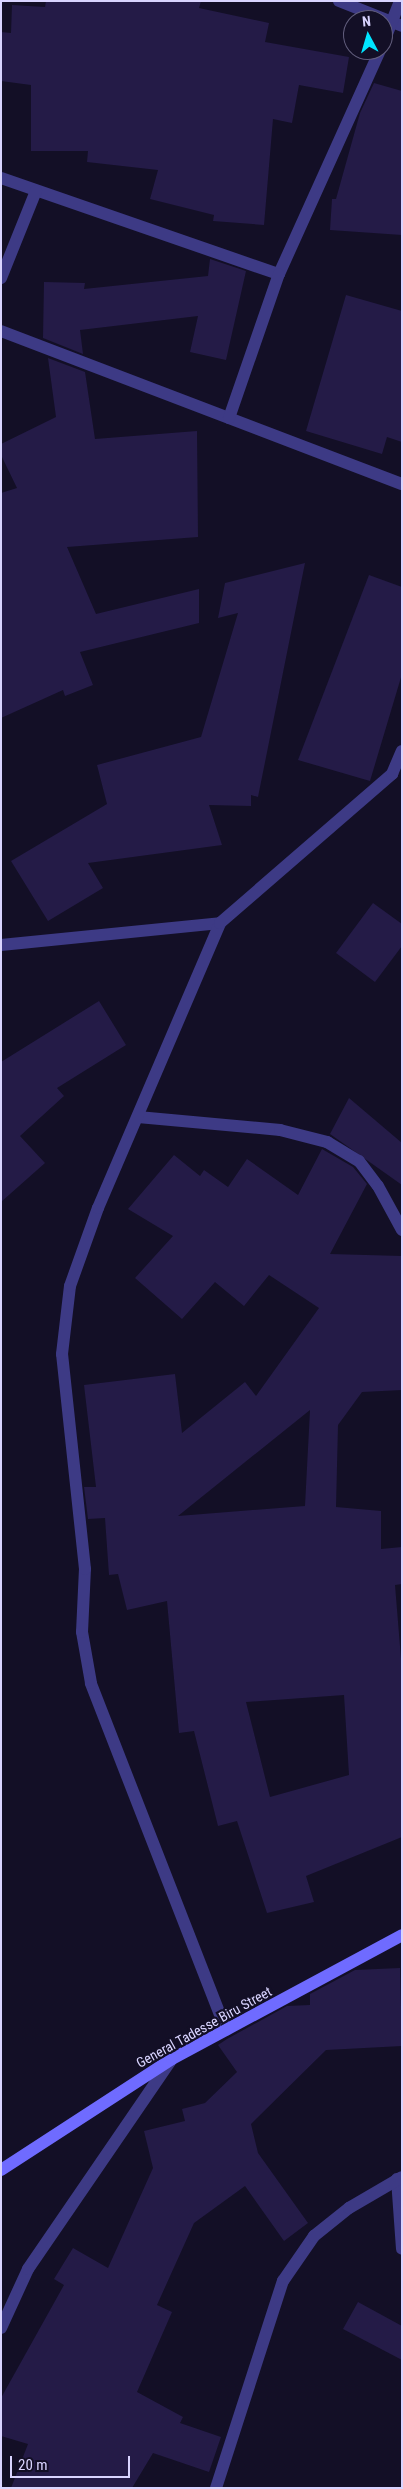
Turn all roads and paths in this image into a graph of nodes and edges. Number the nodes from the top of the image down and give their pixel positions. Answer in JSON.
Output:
{"nodes":[{"id":1,"x":339,"y":1,"type":"edge"},
{"id":2,"x":400,"y":1,"type":"edge"},
{"id":3,"x":397,"y":24,"type":"edge"},
{"id":4,"x":375,"y":60,"type":"edge"},
{"id":5,"x":1,"y":178,"type":"edge"},
{"id":6,"x":36,"y":190,"type":"junction"},
{"id":7,"x":278,"y":274,"type":"junction"},
{"id":8,"x":1,"y":278,"type":"edge"},
{"id":9,"x":1,"y":331,"type":"edge"},
{"id":10,"x":229,"y":418,"type":"junction"},
{"id":11,"x":402,"y":484,"type":"edge"},
{"id":12,"x":402,"y":751,"type":"edge"},
{"id":13,"x":397,"y":778,"type":"edge"},
{"id":14,"x":220,"y":923,"type":"junction"},
{"id":15,"x":1,"y":945,"type":"edge"},
{"id":16,"x":138,"y":1117,"type":"junction"},
{"id":17,"x":402,"y":1230,"type":"edge"},
{"id":18,"x":402,"y":1935,"type":"edge"},
{"id":19,"x":226,"y":2030,"type":"junction"},
{"id":20,"x":172,"y":2059,"type":"junction"},
{"id":21,"x":1,"y":2170,"type":"edge"},
{"id":22,"x":400,"y":2178,"type":"edge"},
{"id":23,"x":402,"y":2250,"type":"edge"},
{"id":24,"x":1,"y":2328,"type":"edge"},
{"id":25,"x":216,"y":2488,"type":"edge"}],
"edges":[{"from":1,"to":3,"type":"street"},
{"from":2,"to":3,"type":"street"},
{"from":4,"to":7,"type":"street"},
{"from":5,"to":6,"type":"street"},
{"from":6,"to":7,"type":"street"},
{"from":6,"to":8,"type":"street"},
{"from":7,"to":10,"type":"street"},
{"from":9,"to":10,"type":"street"},
{"from":10,"to":11,"type":"street"},
{"from":12,"to":13,"type":"street"},
{"from":13,"to":14,"type":"street"},
{"from":14,"to":15,"type":"street"},
{"from":14,"to":16,"type":"street"},
{"from":16,"to":17,"type":"street"},
{"from":16,"to":19,"type":"street"},
{"from":18,"to":19,"type":"street","name":"General Tadesse Biru Street"},
{"from":19,"to":20,"type":"street","name":"General Tadesse Biru Street"},
{"from":20,"to":21,"type":"street","name":"General Tadesse Biru Street"},
{"from":20,"to":24,"type":"street"},
{"from":22,"to":23,"type":"street"},
{"from":22,"to":25,"type":"street"}]}
